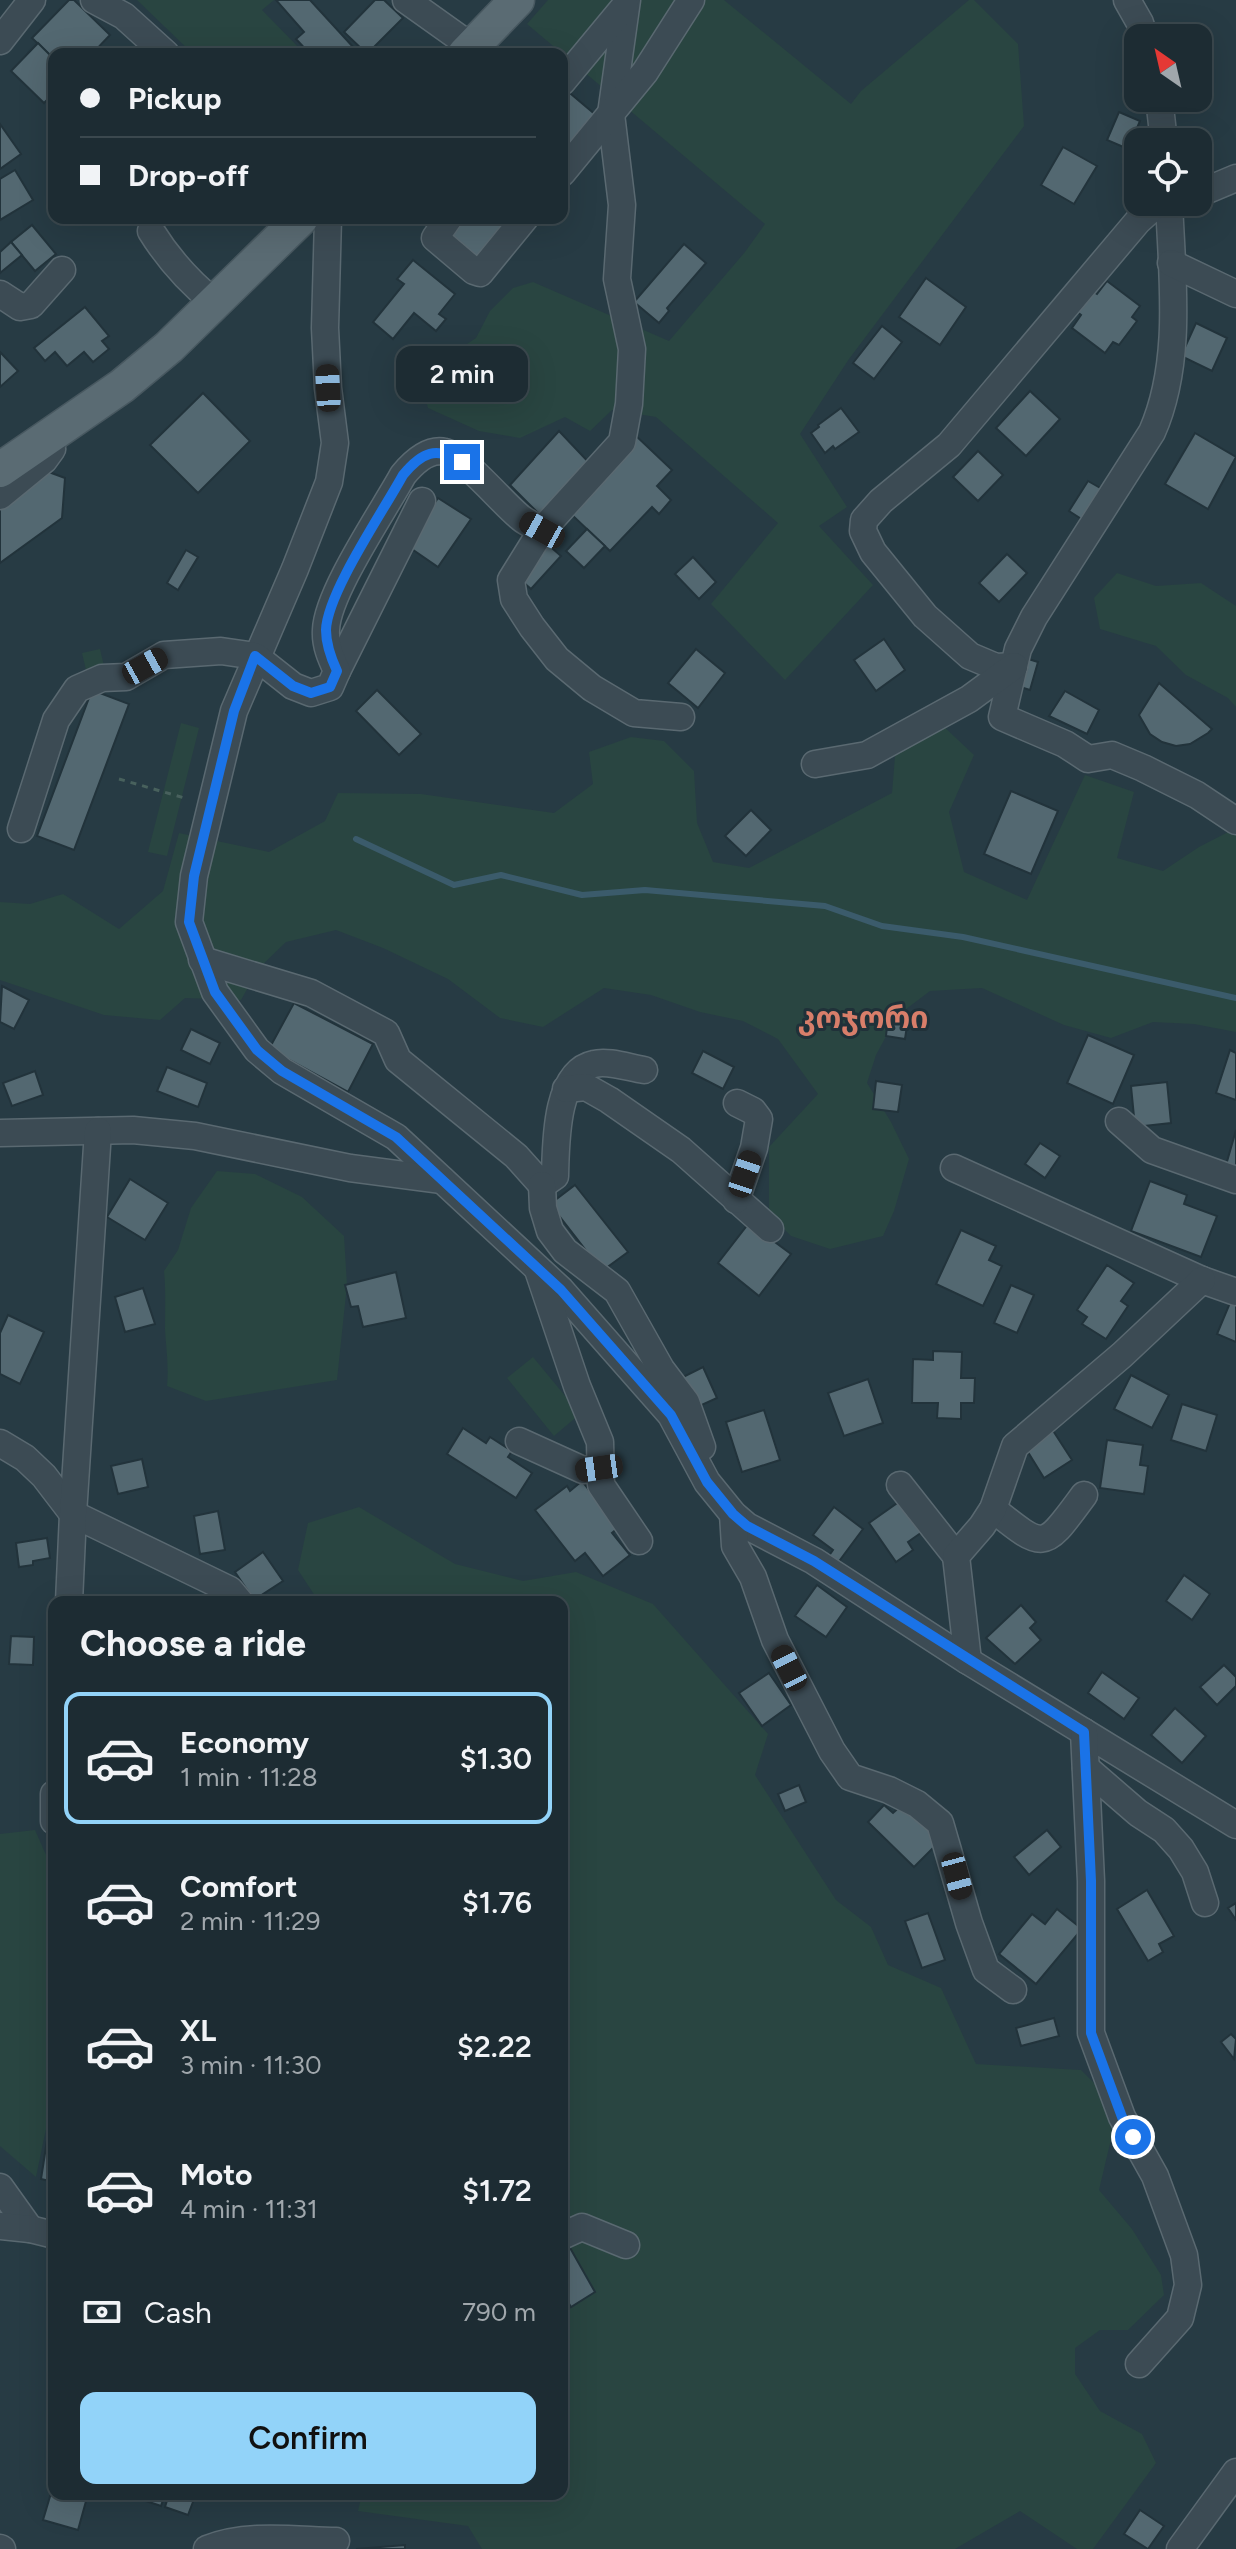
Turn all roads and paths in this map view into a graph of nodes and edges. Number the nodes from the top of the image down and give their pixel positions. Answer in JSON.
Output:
{"nodes":[{"id":1,"x":32,"y":0,"type":"edge"},
{"id":2,"x":94,"y":0,"type":"edge"},
{"id":3,"x":406,"y":0,"type":"edge"},
{"id":4,"x":517,"y":0,"type":"edge"},
{"id":5,"x":691,"y":0,"type":"edge"},
{"id":6,"x":1127,"y":0,"type":"edge"},
{"id":7,"x":626,"y":3,"type":"edge"},
{"id":8,"x":1138,"y":24,"type":"edge"},
{"id":9,"x":0,"y":41,"type":"edge"},
{"id":10,"x":159,"y":48,"type":"edge"},
{"id":11,"x":464,"y":48,"type":"edge"},
{"id":12,"x":471,"y":48,"type":"edge"},
{"id":13,"x":568,"y":75,"type":"edge"},
{"id":14,"x":611,"y":114,"type":"junction"},
{"id":15,"x":568,"y":166,"type":"edge"},
{"id":16,"x":1236,"y":178,"type":"edge"},
{"id":17,"x":1212,"y":188,"type":"edge"},
{"id":18,"x":1144,"y":216,"type":"edge"},
{"id":19,"x":1170,"y":216,"type":"edge"},
{"id":20,"x":295,"y":224,"type":"edge"},
{"id":21,"x":328,"y":224,"type":"edge"},
{"id":22,"x":445,"y":224,"type":"edge"},
{"id":23,"x":520,"y":224,"type":"edge"},
{"id":24,"x":151,"y":231,"type":"dead end"},
{"id":25,"x":1171,"y":263,"type":"junction"},
{"id":26,"x":62,"y":270,"type":"dead end"},
{"id":27,"x":0,"y":294,"type":"edge"},
{"id":28,"x":1236,"y":294,"type":"edge"},
{"id":29,"x":215,"y":303,"type":"junction"},
{"id":30,"x":46,"y":437,"type":"junction"},
{"id":31,"x":0,"y":470,"type":"edge"},
{"id":32,"x":0,"y":496,"type":"edge"},
{"id":33,"x":422,"y":501,"type":"dead end"},
{"id":34,"x":542,"y":530,"type":"junction"},
{"id":35,"x":255,"y":656,"type":"junction"},
{"id":36,"x":1014,"y":666,"type":"junction"},
{"id":37,"x":337,"y":671,"type":"junction"},
{"id":38,"x":681,"y":717,"type":"dead end"},
{"id":39,"x":815,"y":764,"type":"dead end"},
{"id":40,"x":119,"y":779,"type":"dead end"},
{"id":41,"x":211,"y":806,"type":"junction"},
{"id":42,"x":1236,"y":821,"type":"edge"},
{"id":43,"x":21,"y":829,"type":"dead end"},
{"id":44,"x":202,"y":960,"type":"junction"},
{"id":45,"x":644,"y":1070,"type":"dead end"},
{"id":46,"x":566,"y":1089,"type":"junction"},
{"id":47,"x":737,"y":1103,"type":"dead end"},
{"id":48,"x":1119,"y":1121,"type":"dead end"},
{"id":49,"x":98,"y":1131,"type":"junction"},
{"id":50,"x":0,"y":1133,"type":"edge"},
{"id":51,"x":954,"y":1168,"type":"dead end"},
{"id":52,"x":442,"y":1180,"type":"junction"},
{"id":53,"x":1236,"y":1180,"type":"edge"},
{"id":54,"x":542,"y":1185,"type":"junction"},
{"id":55,"x":736,"y":1200,"type":"junction"},
{"id":56,"x":770,"y":1229,"type":"dead end"},
{"id":57,"x":538,"y":1270,"type":"junction"},
{"id":58,"x":1202,"y":1280,"type":"junction"},
{"id":59,"x":1236,"y":1292,"type":"edge"},
{"id":60,"x":519,"y":1441,"type":"dead end"},
{"id":61,"x":0,"y":1443,"type":"edge"},
{"id":62,"x":599,"y":1468,"type":"junction"},
{"id":63,"x":707,"y":1482,"type":"junction"},
{"id":64,"x":900,"y":1485,"type":"dead end"},
{"id":65,"x":1084,"y":1495,"type":"dead end"},
{"id":66,"x":993,"y":1509,"type":"junction"},
{"id":67,"x":73,"y":1514,"type":"junction"},
{"id":68,"x":733,"y":1514,"type":"junction"},
{"id":69,"x":639,"y":1541,"type":"dead end"},
{"id":70,"x":956,"y":1556,"type":"junction"},
{"id":71,"x":69,"y":1596,"type":"edge"},
{"id":72,"x":235,"y":1596,"type":"edge"},
{"id":73,"x":968,"y":1661,"type":"junction"},
{"id":74,"x":1084,"y":1732,"type":"junction"},
{"id":75,"x":1086,"y":1768,"type":"junction"},
{"id":76,"x":1236,"y":1825,"type":"edge"},
{"id":77,"x":1205,"y":1903,"type":"dead end"},
{"id":78,"x":1013,"y":1990,"type":"dead end"},
{"id":79,"x":0,"y":2187,"type":"edge"},
{"id":80,"x":0,"y":2226,"type":"edge"},
{"id":81,"x":42,"y":2232,"type":"edge"},
{"id":82,"x":568,"y":2233,"type":"edge"},
{"id":83,"x":626,"y":2245,"type":"dead end"},
{"id":84,"x":1139,"y":2364,"type":"dead end"},
{"id":85,"x":1236,"y":2472,"type":"edge"},
{"id":86,"x":336,"y":2541,"type":"dead end"},
{"id":87,"x":207,"y":2549,"type":"edge"},
{"id":88,"x":1180,"y":2549,"type":"edge"}],
"edges":[{"from":1,"to":9,"type":"street"},
{"from":2,"to":10,"type":"street"},
{"from":3,"to":11,"type":"street"},
{"from":4,"to":12,"type":"main road"},
{"from":5,"to":14,"type":"street"},
{"from":6,"to":8,"type":"street"},
{"from":7,"to":13,"type":"street"},
{"from":7,"to":14,"type":"street"},
{"from":14,"to":15,"type":"street"},
{"from":14,"to":34,"type":"street"},
{"from":16,"to":17,"type":"street"},
{"from":18,"to":36,"type":"street"},
{"from":19,"to":25,"type":"street"},
{"from":20,"to":29,"type":"main road"},
{"from":21,"to":35,"type":"street"},
{"from":22,"to":23,"type":"street"},
{"from":24,"to":29,"type":"street"},
{"from":25,"to":28,"type":"street"},
{"from":25,"to":36,"type":"street"},
{"from":26,"to":27,"type":"street"},
{"from":29,"to":30,"type":"main road"},
{"from":30,"to":31,"type":"main road"},
{"from":30,"to":32,"type":"street"},
{"from":33,"to":37,"type":"street"},
{"from":34,"to":37,"type":"street"},
{"from":34,"to":38,"type":"street"},
{"from":35,"to":37,"type":"street"},
{"from":35,"to":41,"type":"street"},
{"from":35,"to":43,"type":"street"},
{"from":36,"to":39,"type":"street"},
{"from":36,"to":42,"type":"street"},
{"from":40,"to":41,"type":"path"},
{"from":41,"to":44,"type":"street"},
{"from":44,"to":52,"type":"street"},
{"from":44,"to":54,"type":"street"},
{"from":45,"to":46,"type":"street"},
{"from":46,"to":54,"type":"street"},
{"from":46,"to":55,"type":"street"},
{"from":47,"to":55,"type":"street"},
{"from":48,"to":53,"type":"street"},
{"from":49,"to":50,"type":"street"},
{"from":49,"to":52,"type":"street"},
{"from":49,"to":67,"type":"street"},
{"from":51,"to":58,"type":"street"},
{"from":52,"to":57,"type":"street"},
{"from":54,"to":63,"type":"street"},
{"from":55,"to":56,"type":"street"},
{"from":57,"to":62,"type":"street"},
{"from":57,"to":63,"type":"street"},
{"from":58,"to":59,"type":"street"},
{"from":58,"to":66,"type":"street"},
{"from":60,"to":62,"type":"street"},
{"from":61,"to":67,"type":"street"},
{"from":62,"to":69,"type":"street"},
{"from":63,"to":68,"type":"street"},
{"from":64,"to":70,"type":"street"},
{"from":65,"to":66,"type":"street"},
{"from":66,"to":70,"type":"street"},
{"from":67,"to":71,"type":"street"},
{"from":67,"to":72,"type":"street"},
{"from":68,"to":73,"type":"street"},
{"from":68,"to":78,"type":"street"},
{"from":70,"to":73,"type":"street"},
{"from":73,"to":74,"type":"street"},
{"from":74,"to":75,"type":"street"},
{"from":74,"to":76,"type":"street"},
{"from":75,"to":77,"type":"street"},
{"from":75,"to":84,"type":"street"},
{"from":79,"to":81,"type":"street"},
{"from":80,"to":81,"type":"street"},
{"from":82,"to":83,"type":"street"},
{"from":85,"to":88,"type":"street"},
{"from":86,"to":87,"type":"street"}]}
